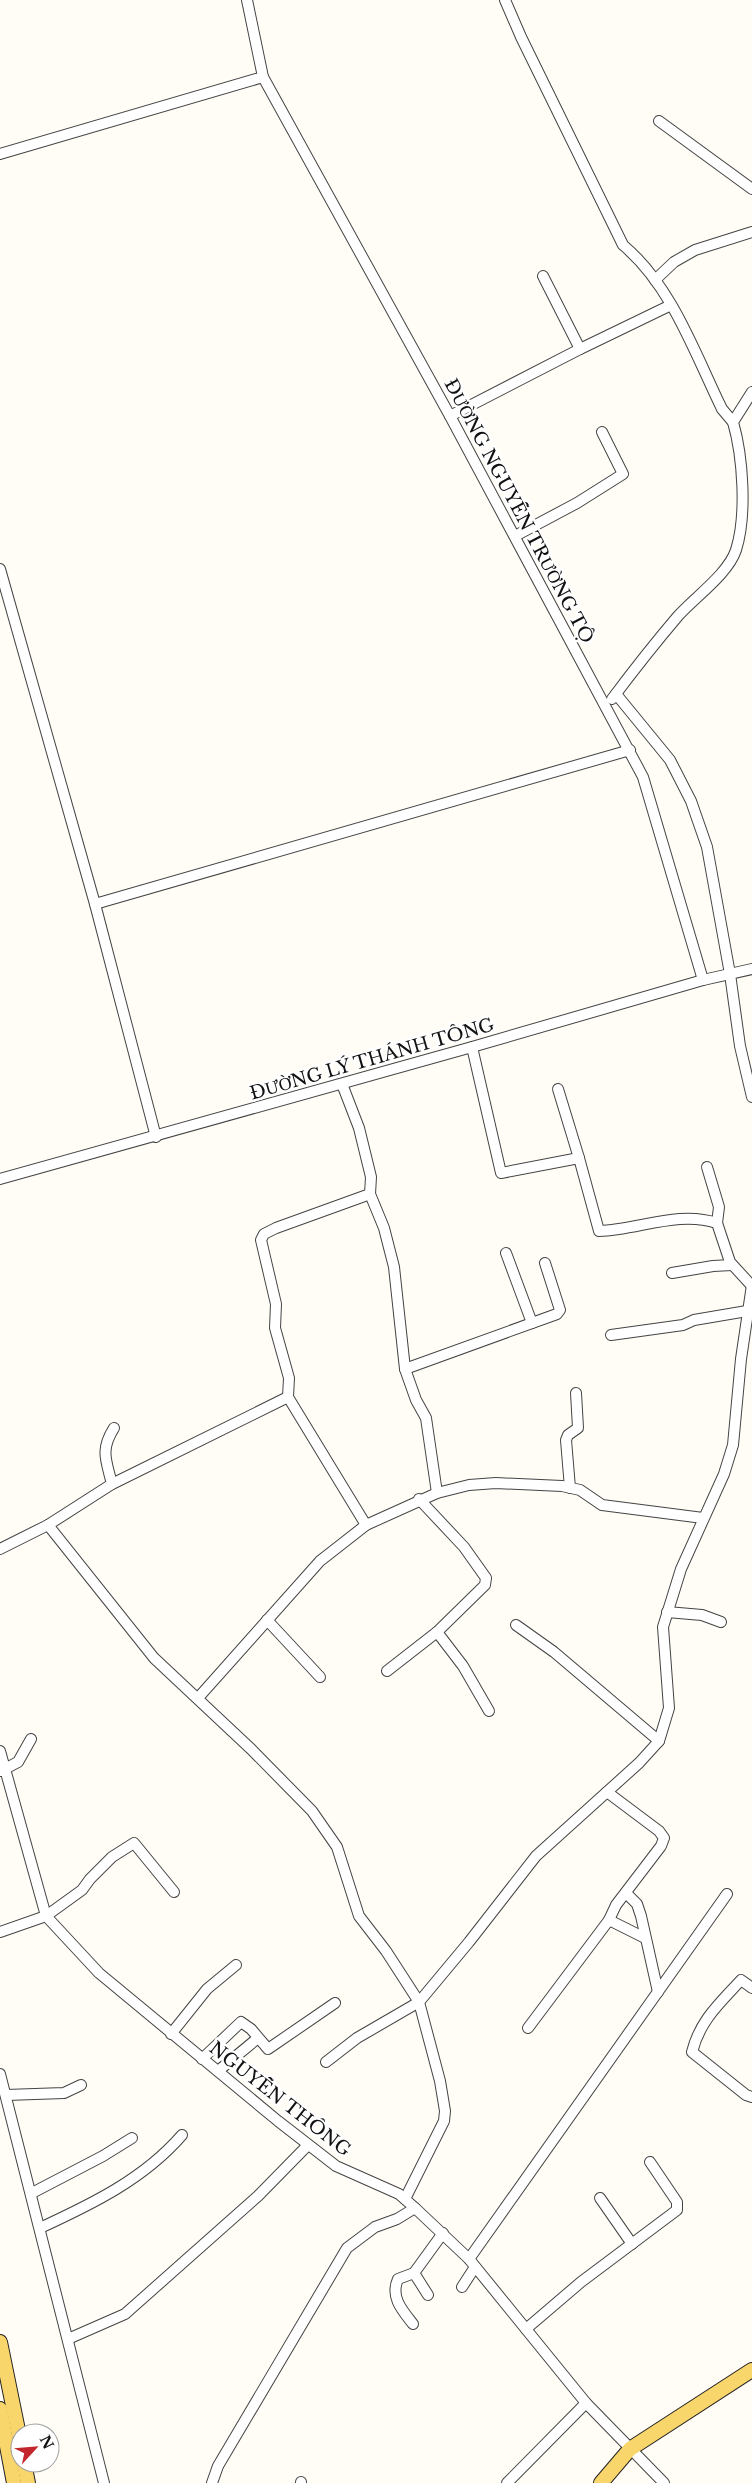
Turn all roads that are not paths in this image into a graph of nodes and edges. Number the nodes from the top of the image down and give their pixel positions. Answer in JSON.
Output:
{"nodes":[{"id":1,"x":247,"y":0,"type":"edge"},
{"id":2,"x":505,"y":0,"type":"edge"},
{"id":3,"x":263,"y":77,"type":"junction"},
{"id":4,"x":659,"y":121,"type":"dead end"},
{"id":5,"x":0,"y":154,"type":"edge"},
{"id":6,"x":752,"y":189,"type":"edge"},
{"id":7,"x":752,"y":232,"type":"edge"},
{"id":8,"x":543,"y":276,"type":"dead end"},
{"id":9,"x":655,"y":280,"type":"junction"},
{"id":10,"x":671,"y":305,"type":"junction"},
{"id":11,"x":580,"y":349,"type":"junction"},
{"id":12,"x":752,"y":392,"type":"edge"},
{"id":13,"x":450,"y":416,"type":"junction"},
{"id":14,"x":733,"y":422,"type":"junction"},
{"id":15,"x":602,"y":432,"type":"dead end"},
{"id":16,"x":514,"y":536,"type":"junction"},
{"id":17,"x":0,"y":569,"type":"edge"},
{"id":18,"x":616,"y":694,"type":"junction"},
{"id":19,"x":607,"y":706,"type":"junction"},
{"id":20,"x":630,"y":750,"type":"junction"},
{"id":21,"x":94,"y":904,"type":"junction"},
{"id":22,"x":752,"y":969,"type":"edge"},
{"id":23,"x":730,"y":974,"type":"junction"},
{"id":24,"x":703,"y":980,"type":"junction"},
{"id":25,"x":472,"y":1047,"type":"junction"},
{"id":26,"x":342,"y":1084,"type":"junction"},
{"id":27,"x":558,"y":1090,"type":"dead end"},
{"id":28,"x":752,"y":1097,"type":"edge"},
{"id":29,"x":156,"y":1137,"type":"junction"},
{"id":30,"x":579,"y":1158,"type":"junction"},
{"id":31,"x":707,"y":1167,"type":"dead end"},
{"id":32,"x":0,"y":1179,"type":"edge"},
{"id":33,"x":370,"y":1194,"type":"junction"},
{"id":34,"x":717,"y":1223,"type":"junction"},
{"id":35,"x":506,"y":1253,"type":"dead end"},
{"id":36,"x":544,"y":1263,"type":"dead end"},
{"id":37,"x":732,"y":1265,"type":"junction"},
{"id":38,"x":672,"y":1273,"type":"dead end"},
{"id":39,"x":752,"y":1285,"type":"edge"},
{"id":40,"x":749,"y":1309,"type":"edge"},
{"id":41,"x":532,"y":1324,"type":"junction"},
{"id":42,"x":611,"y":1335,"type":"dead end"},
{"id":43,"x":405,"y":1369,"type":"junction"},
{"id":44,"x":576,"y":1393,"type":"dead end"},
{"id":45,"x":288,"y":1397,"type":"junction"},
{"id":46,"x":114,"y":1428,"type":"dead end"},
{"id":47,"x":112,"y":1484,"type":"junction"},
{"id":48,"x":570,"y":1488,"type":"junction"},
{"id":49,"x":436,"y":1493,"type":"junction"},
{"id":50,"x":419,"y":1499,"type":"junction"},
{"id":51,"x":703,"y":1518,"type":"junction"},
{"id":52,"x":48,"y":1525,"type":"junction"},
{"id":53,"x":366,"y":1525,"type":"junction"},
{"id":54,"x":0,"y":1549,"type":"edge"},
{"id":55,"x":667,"y":1612,"type":"junction"},
{"id":56,"x":267,"y":1620,"type":"junction"},
{"id":57,"x":721,"y":1622,"type":"dead end"},
{"id":58,"x":516,"y":1625,"type":"dead end"},
{"id":59,"x":437,"y":1632,"type":"junction"},
{"id":60,"x":387,"y":1671,"type":"dead end"},
{"id":61,"x":320,"y":1677,"type":"dead end"},
{"id":62,"x":198,"y":1698,"type":"junction"},
{"id":63,"x":489,"y":1711,"type":"dead end"},
{"id":64,"x":31,"y":1739,"type":"dead end"},
{"id":65,"x":659,"y":1741,"type":"junction"},
{"id":66,"x":0,"y":1751,"type":"edge"},
{"id":67,"x":2,"y":1771,"type":"edge"},
{"id":68,"x":607,"y":1792,"type":"junction"},
{"id":69,"x":174,"y":1892,"type":"dead end"},
{"id":70,"x":626,"y":1893,"type":"junction"},
{"id":71,"x":727,"y":1894,"type":"dead end"},
{"id":72,"x":46,"y":1916,"type":"junction"},
{"id":73,"x":609,"y":1920,"type":"junction"},
{"id":74,"x":0,"y":1932,"type":"edge"},
{"id":75,"x":645,"y":1938,"type":"junction"},
{"id":76,"x":236,"y":1965,"type":"dead end"},
{"id":77,"x":752,"y":1988,"type":"edge"},
{"id":78,"x":658,"y":1992,"type":"junction"},
{"id":79,"x":419,"y":2002,"type":"junction"},
{"id":80,"x":335,"y":2003,"type":"dead end"},
{"id":81,"x":528,"y":2028,"type":"dead end"},
{"id":82,"x":171,"y":2034,"type":"junction"},
{"id":83,"x":258,"y":2038,"type":"junction"},
{"id":84,"x":202,"y":2058,"type":"junction"},
{"id":85,"x":326,"y":2062,"type":"dead end"},
{"id":86,"x":218,"y":2071,"type":"junction"},
{"id":87,"x":0,"y":2074,"type":"edge"},
{"id":88,"x":81,"y":2085,"type":"dead end"},
{"id":89,"x":6,"y":2095,"type":"junction"},
{"id":90,"x":752,"y":2097,"type":"edge"},
{"id":91,"x":182,"y":2135,"type":"dead end"},
{"id":92,"x":132,"y":2138,"type":"dead end"},
{"id":93,"x":308,"y":2144,"type":"junction"},
{"id":94,"x":650,"y":2162,"type":"dead end"},
{"id":95,"x":32,"y":2193,"type":"junction"},
{"id":96,"x":600,"y":2198,"type":"dead end"},
{"id":97,"x":405,"y":2199,"type":"junction"},
{"id":98,"x":415,"y":2208,"type":"junction"},
{"id":99,"x":40,"y":2228,"type":"junction"},
{"id":100,"x":443,"y":2234,"type":"junction"},
{"id":101,"x":632,"y":2244,"type":"junction"},
{"id":102,"x":472,"y":2263,"type":"junction"},
{"id":103,"x":414,"y":2273,"type":"junction"},
{"id":104,"x":462,"y":2287,"type":"dead end"},
{"id":105,"x":428,"y":2295,"type":"dead end"},
{"id":106,"x":413,"y":2324,"type":"dead end"},
{"id":107,"x":526,"y":2329,"type":"junction"},
{"id":108,"x":68,"y":2339,"type":"junction"},
{"id":109,"x":0,"y":2342,"type":"edge"},
{"id":110,"x":752,"y":2370,"type":"edge"},
{"id":111,"x":586,"y":2403,"type":"junction"},
{"id":112,"x":0,"y":2408,"type":"edge"},
{"id":113,"x":17,"y":2423,"type":"edge"},
{"id":114,"x":630,"y":2450,"type":"junction"},
{"id":115,"x":14,"y":2483,"type":"edge"},
{"id":116,"x":104,"y":2483,"type":"edge"},
{"id":117,"x":212,"y":2483,"type":"edge"},
{"id":118,"x":507,"y":2483,"type":"edge"},
{"id":119,"x":601,"y":2483,"type":"edge"},
{"id":120,"x":664,"y":2483,"type":"edge"}],
"edges":[{"from":1,"to":3,"type":"street","name":"ĐƯỜNG NGUYỄN TRƯỜNG TỘ"},
{"from":2,"to":9,"type":"street"},
{"from":3,"to":5,"type":"street"},
{"from":3,"to":13,"type":"street","name":"ĐƯỜNG NGUYỄN TRƯỜNG TỘ"},
{"from":4,"to":6,"type":"street"},
{"from":7,"to":9,"type":"street"},
{"from":8,"to":11,"type":"street"},
{"from":9,"to":10,"type":"street"},
{"from":10,"to":11,"type":"street"},
{"from":10,"to":14,"type":"street"},
{"from":11,"to":13,"type":"street"},
{"from":12,"to":14,"type":"street"},
{"from":13,"to":16,"type":"street","name":"ĐƯỜNG NGUYỄN TRƯỜNG TỘ"},
{"from":14,"to":18,"type":"street"},
{"from":15,"to":16,"type":"street"},
{"from":16,"to":19,"type":"street","name":"ĐƯỜNG NGUYỄN TRƯỜNG TỘ"},
{"from":17,"to":21,"type":"street"},
{"from":18,"to":19,"type":"street"},
{"from":18,"to":23,"type":"street"},
{"from":19,"to":20,"type":"street","name":"ĐƯỜNG NGUYỄN TRƯỜNG TỘ"},
{"from":20,"to":21,"type":"street"},
{"from":20,"to":24,"type":"street","name":"ĐƯỜNG NGUYỄN TRƯỜNG TỘ"},
{"from":21,"to":29,"type":"street"},
{"from":22,"to":23,"type":"street","name":"ĐƯỜNG LÝ THÁNH TÔNG"},
{"from":23,"to":24,"type":"street","name":"ĐƯỜNG LÝ THÁNH TÔNG"},
{"from":23,"to":28,"type":"street"},
{"from":24,"to":25,"type":"street","name":"ĐƯỜNG LÝ THÁNH TÔNG"},
{"from":25,"to":26,"type":"street","name":"ĐƯỜNG LÝ THÁNH TÔNG"},
{"from":25,"to":30,"type":"street"},
{"from":26,"to":29,"type":"street","name":"ĐƯỜNG LÝ THÁNH TÔNG"},
{"from":26,"to":33,"type":"street"},
{"from":27,"to":30,"type":"street"},
{"from":29,"to":32,"type":"street","name":"ĐƯỜNG LÝ THÁNH TÔNG"},
{"from":30,"to":34,"type":"street"},
{"from":31,"to":34,"type":"street"},
{"from":33,"to":43,"type":"street"},
{"from":33,"to":45,"type":"street"},
{"from":34,"to":37,"type":"street"},
{"from":35,"to":41,"type":"street"},
{"from":36,"to":41,"type":"street"},
{"from":37,"to":38,"type":"street"},
{"from":37,"to":39,"type":"street"},
{"from":39,"to":40,"type":"street"},
{"from":40,"to":42,"type":"street"},
{"from":40,"to":51,"type":"street"},
{"from":41,"to":43,"type":"street"},
{"from":43,"to":49,"type":"street"},
{"from":44,"to":48,"type":"street"},
{"from":45,"to":47,"type":"street"},
{"from":45,"to":53,"type":"street"},
{"from":46,"to":47,"type":"street"},
{"from":47,"to":52,"type":"street"},
{"from":48,"to":49,"type":"street"},
{"from":48,"to":51,"type":"street"},
{"from":49,"to":50,"type":"street"},
{"from":50,"to":53,"type":"street"},
{"from":50,"to":59,"type":"street"},
{"from":51,"to":55,"type":"street"},
{"from":52,"to":54,"type":"street"},
{"from":52,"to":62,"type":"street"},
{"from":53,"to":56,"type":"street"},
{"from":55,"to":57,"type":"street"},
{"from":55,"to":65,"type":"street"},
{"from":56,"to":61,"type":"street"},
{"from":56,"to":62,"type":"street"},
{"from":58,"to":65,"type":"street"},
{"from":59,"to":60,"type":"street"},
{"from":59,"to":63,"type":"street"},
{"from":62,"to":79,"type":"street"},
{"from":64,"to":67,"type":"street"},
{"from":65,"to":68,"type":"street"},
{"from":66,"to":67,"type":"street","name":"NGUYỄN THÔNG"},
{"from":67,"to":72,"type":"street","name":"NGUYỄN THÔNG"},
{"from":68,"to":70,"type":"street"},
{"from":68,"to":79,"type":"street"},
{"from":69,"to":72,"type":"street"},
{"from":70,"to":73,"type":"street"},
{"from":70,"to":75,"type":"street"},
{"from":71,"to":78,"type":"street"},
{"from":72,"to":74,"type":"street"},
{"from":72,"to":82,"type":"street","name":"NGUYỄN THÔNG"},
{"from":73,"to":75,"type":"street"},
{"from":73,"to":81,"type":"street"},
{"from":75,"to":78,"type":"street"},
{"from":76,"to":82,"type":"street"},
{"from":77,"to":90,"type":"street"},
{"from":78,"to":102,"type":"street"},
{"from":79,"to":85,"type":"street"},
{"from":79,"to":97,"type":"street"},
{"from":80,"to":83,"type":"street"},
{"from":82,"to":84,"type":"street","name":"NGUYỄN THÔNG"},
{"from":83,"to":84,"type":"street"},
{"from":83,"to":86,"type":"street"},
{"from":84,"to":86,"type":"street","name":"NGUYỄN THÔNG"},
{"from":86,"to":93,"type":"street","name":"NGUYỄN THÔNG"},
{"from":87,"to":89,"type":"street"},
{"from":88,"to":89,"type":"street"},
{"from":89,"to":95,"type":"street"},
{"from":91,"to":99,"type":"street"},
{"from":92,"to":95,"type":"street"},
{"from":93,"to":97,"type":"street","name":"NGUYỄN THÔNG"},
{"from":93,"to":108,"type":"street"},
{"from":94,"to":101,"type":"street"},
{"from":95,"to":99,"type":"street"},
{"from":96,"to":101,"type":"street"},
{"from":97,"to":98,"type":"street","name":"NGUYỄN THÔNG"},
{"from":98,"to":100,"type":"street","name":"NGUYỄN THÔNG"},
{"from":98,"to":117,"type":"street"},
{"from":99,"to":108,"type":"street"},
{"from":100,"to":102,"type":"street","name":"NGUYỄN THÔNG"},
{"from":100,"to":103,"type":"street"},
{"from":101,"to":107,"type":"street"},
{"from":102,"to":104,"type":"street"},
{"from":102,"to":107,"type":"street","name":"NGUYỄN THÔNG"},
{"from":103,"to":105,"type":"street"},
{"from":103,"to":106,"type":"street"},
{"from":107,"to":111,"type":"street","name":"NGUYỄN THÔNG"},
{"from":108,"to":116,"type":"street"},
{"from":109,"to":113,"type":"main road"},
{"from":110,"to":114,"type":"main road"},
{"from":111,"to":114,"type":"street","name":"NGUYỄN THÔNG"},
{"from":111,"to":118,"type":"street"},
{"from":112,"to":115,"type":"main road"},
{"from":114,"to":119,"type":"main road"},
{"from":114,"to":120,"type":"street","name":"NGUYỄN THÔNG"}]}
